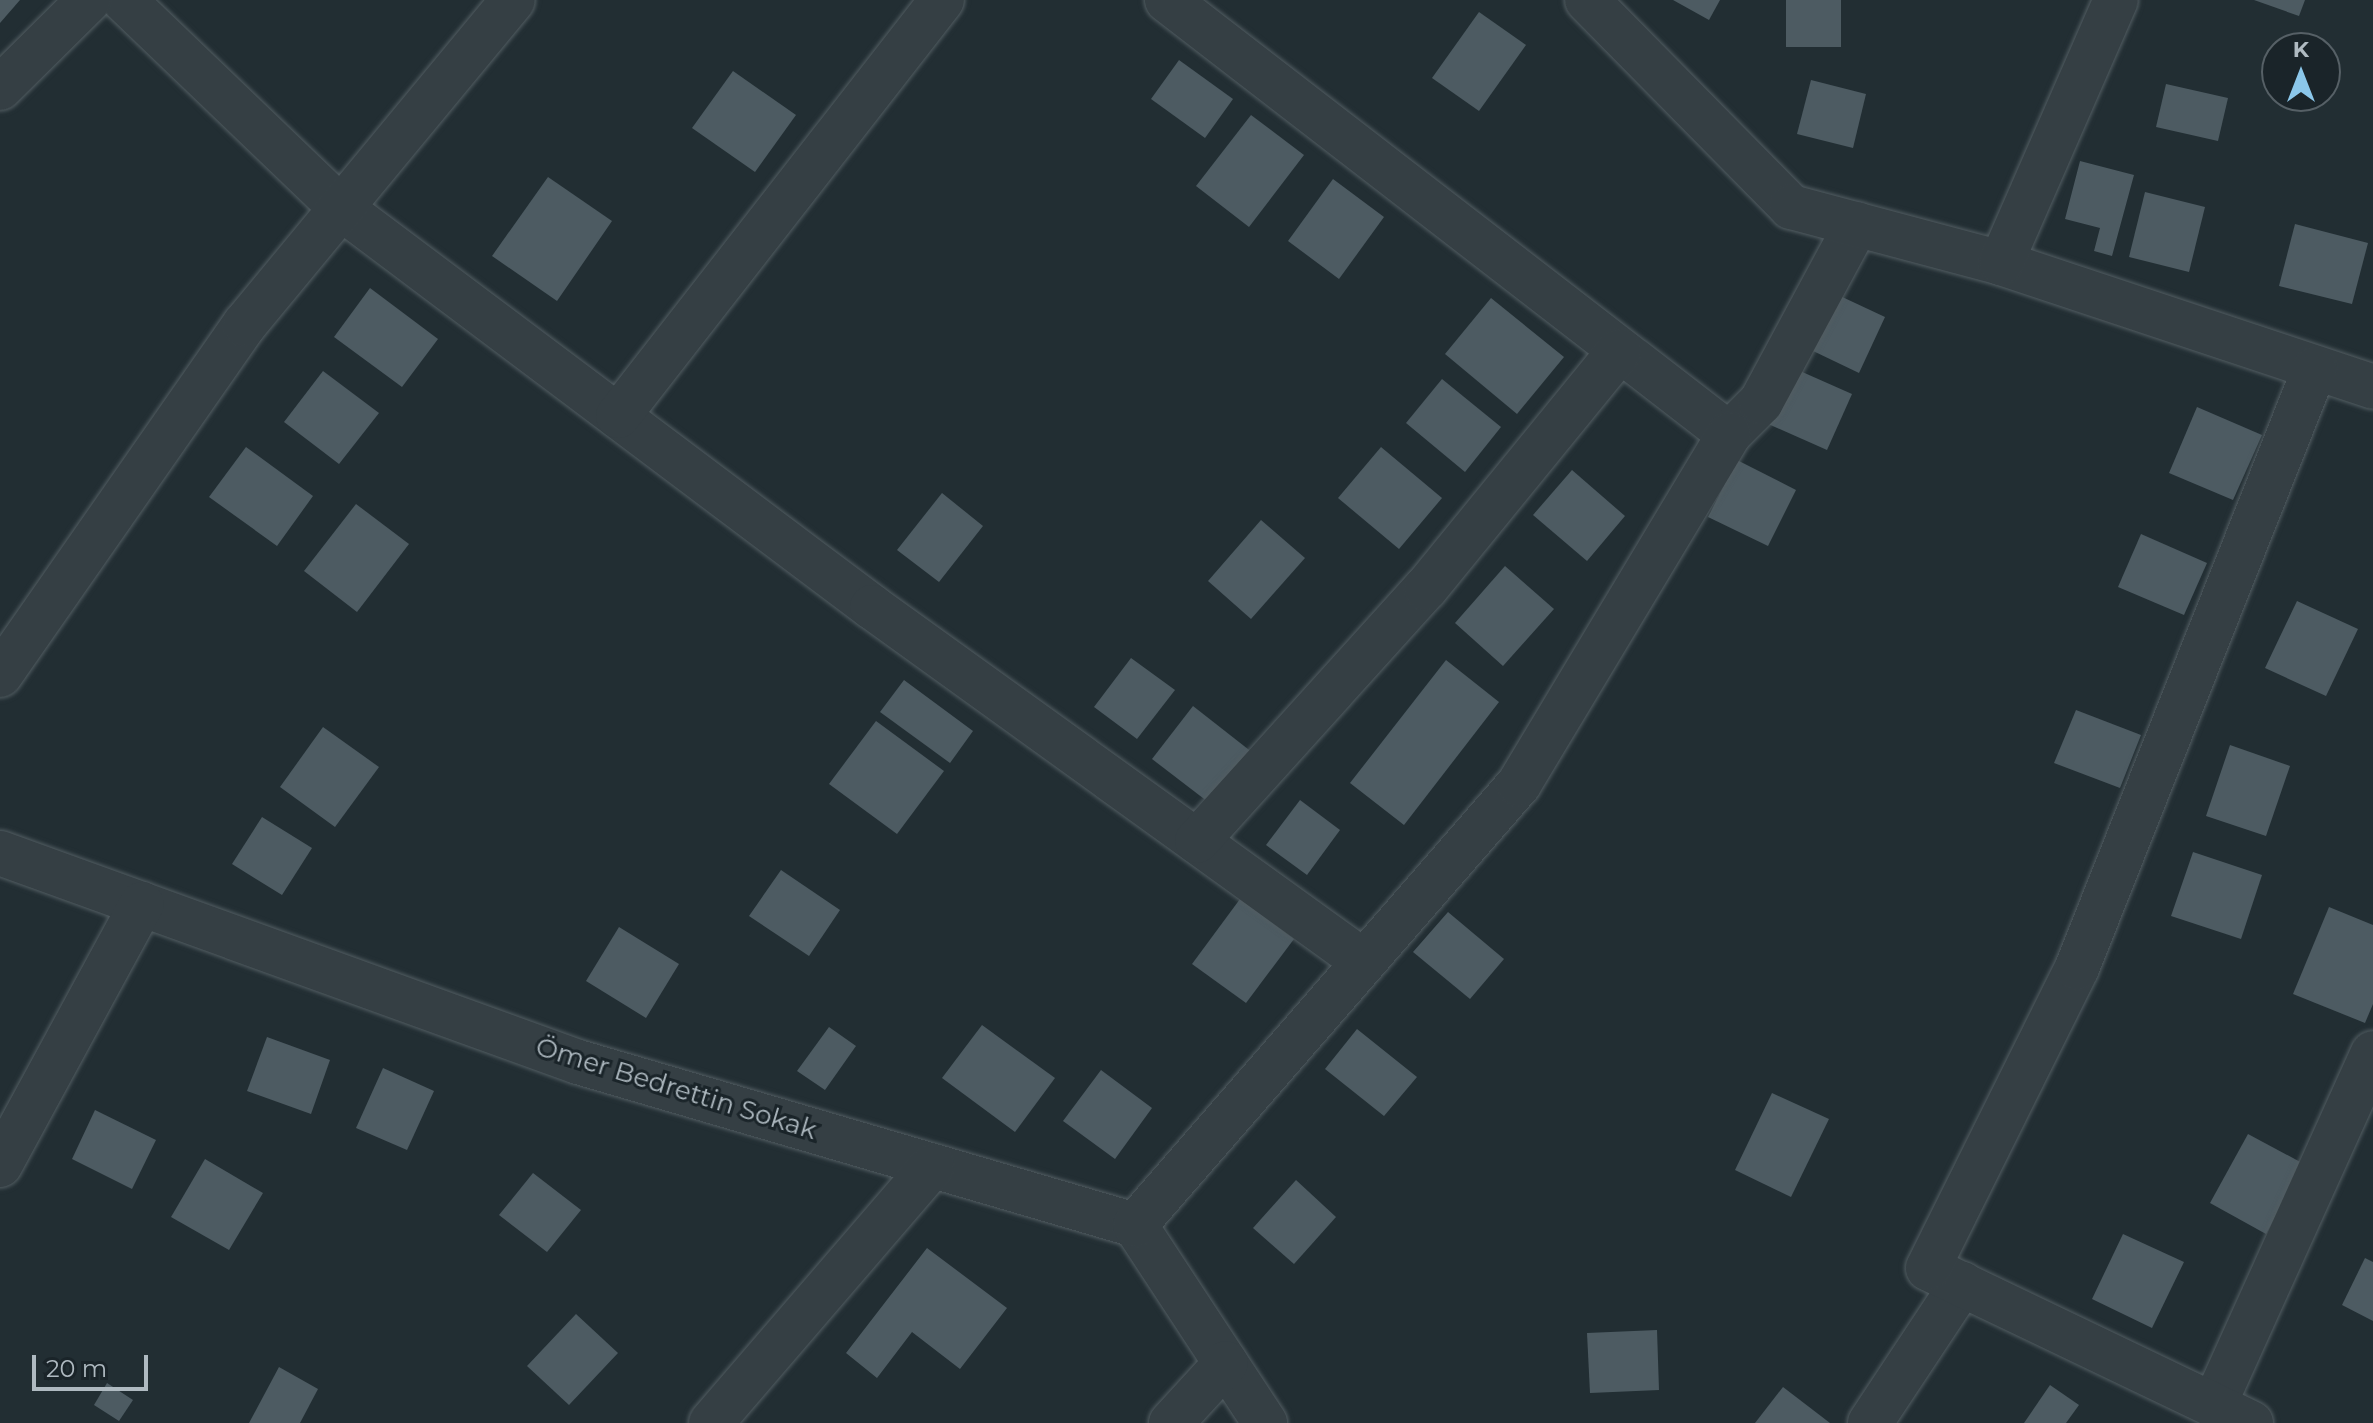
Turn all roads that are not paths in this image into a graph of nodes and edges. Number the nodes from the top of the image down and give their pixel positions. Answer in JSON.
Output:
{"nodes":[{"id":1,"x":89,"y":0,"type":"edge"},
{"id":2,"x":124,"y":0,"type":"edge"},
{"id":3,"x":513,"y":0,"type":"edge"},
{"id":4,"x":942,"y":0,"type":"edge"},
{"id":5,"x":1167,"y":0,"type":"edge"},
{"id":6,"x":1587,"y":0,"type":"edge"},
{"id":7,"x":2116,"y":0,"type":"edge"},
{"id":8,"x":0,"y":88,"type":"edge"},
{"id":9,"x":341,"y":208,"type":"junction"},
{"id":10,"x":1857,"y":224,"type":"junction"},
{"id":11,"x":2001,"y":263,"type":"junction"},
{"id":12,"x":1619,"y":351,"type":"junction"},
{"id":13,"x":2315,"y":368,"type":"junction"},
{"id":14,"x":2373,"y":387,"type":"edge"},
{"id":15,"x":618,"y":416,"type":"junction"},
{"id":16,"x":1729,"y":434,"type":"junction"},
{"id":17,"x":0,"y":675,"type":"edge"},
{"id":18,"x":1197,"y":841,"type":"junction"},
{"id":19,"x":0,"y":853,"type":"edge"},
{"id":20,"x":142,"y":904,"type":"junction"},
{"id":21,"x":1363,"y":961,"type":"junction"},
{"id":22,"x":2373,"y":1053,"type":"edge"},
{"id":23,"x":0,"y":1165,"type":"edge"},
{"id":24,"x":932,"y":1166,"type":"junction"},
{"id":25,"x":1135,"y":1225,"type":"junction"},
{"id":26,"x":1962,"y":1284,"type":"junction"},
{"id":27,"x":1226,"y":1363,"type":"junction"},
{"id":28,"x":2232,"y":1414,"type":"edge"},
{"id":29,"x":711,"y":1423,"type":"edge"},
{"id":30,"x":1171,"y":1423,"type":"edge"},
{"id":31,"x":1265,"y":1423,"type":"edge"},
{"id":32,"x":1870,"y":1423,"type":"edge"}],
"edges":[{"from":1,"to":8,"type":"street"},
{"from":2,"to":9,"type":"street"},
{"from":3,"to":9,"type":"street"},
{"from":4,"to":15,"type":"street"},
{"from":5,"to":12,"type":"street"},
{"from":6,"to":10,"type":"street"},
{"from":7,"to":11,"type":"street"},
{"from":9,"to":15,"type":"street"},
{"from":9,"to":17,"type":"street"},
{"from":10,"to":11,"type":"street"},
{"from":10,"to":16,"type":"street"},
{"from":11,"to":13,"type":"street"},
{"from":12,"to":16,"type":"street"},
{"from":12,"to":18,"type":"street"},
{"from":13,"to":14,"type":"street"},
{"from":13,"to":26,"type":"street"},
{"from":15,"to":18,"type":"street"},
{"from":16,"to":21,"type":"street"},
{"from":18,"to":21,"type":"street"},
{"from":19,"to":20,"type":"street","name":"Ömer Bedrettin Sokak"},
{"from":20,"to":23,"type":"street"},
{"from":20,"to":24,"type":"street","name":"Ömer Bedrettin Sokak"},
{"from":21,"to":25,"type":"street"},
{"from":22,"to":28,"type":"street"},
{"from":24,"to":25,"type":"street","name":"Ömer Bedrettin Sokak"},
{"from":24,"to":29,"type":"street"},
{"from":25,"to":27,"type":"street"},
{"from":26,"to":28,"type":"street"},
{"from":26,"to":32,"type":"street"},
{"from":27,"to":30,"type":"street"},
{"from":27,"to":31,"type":"street"}]}
